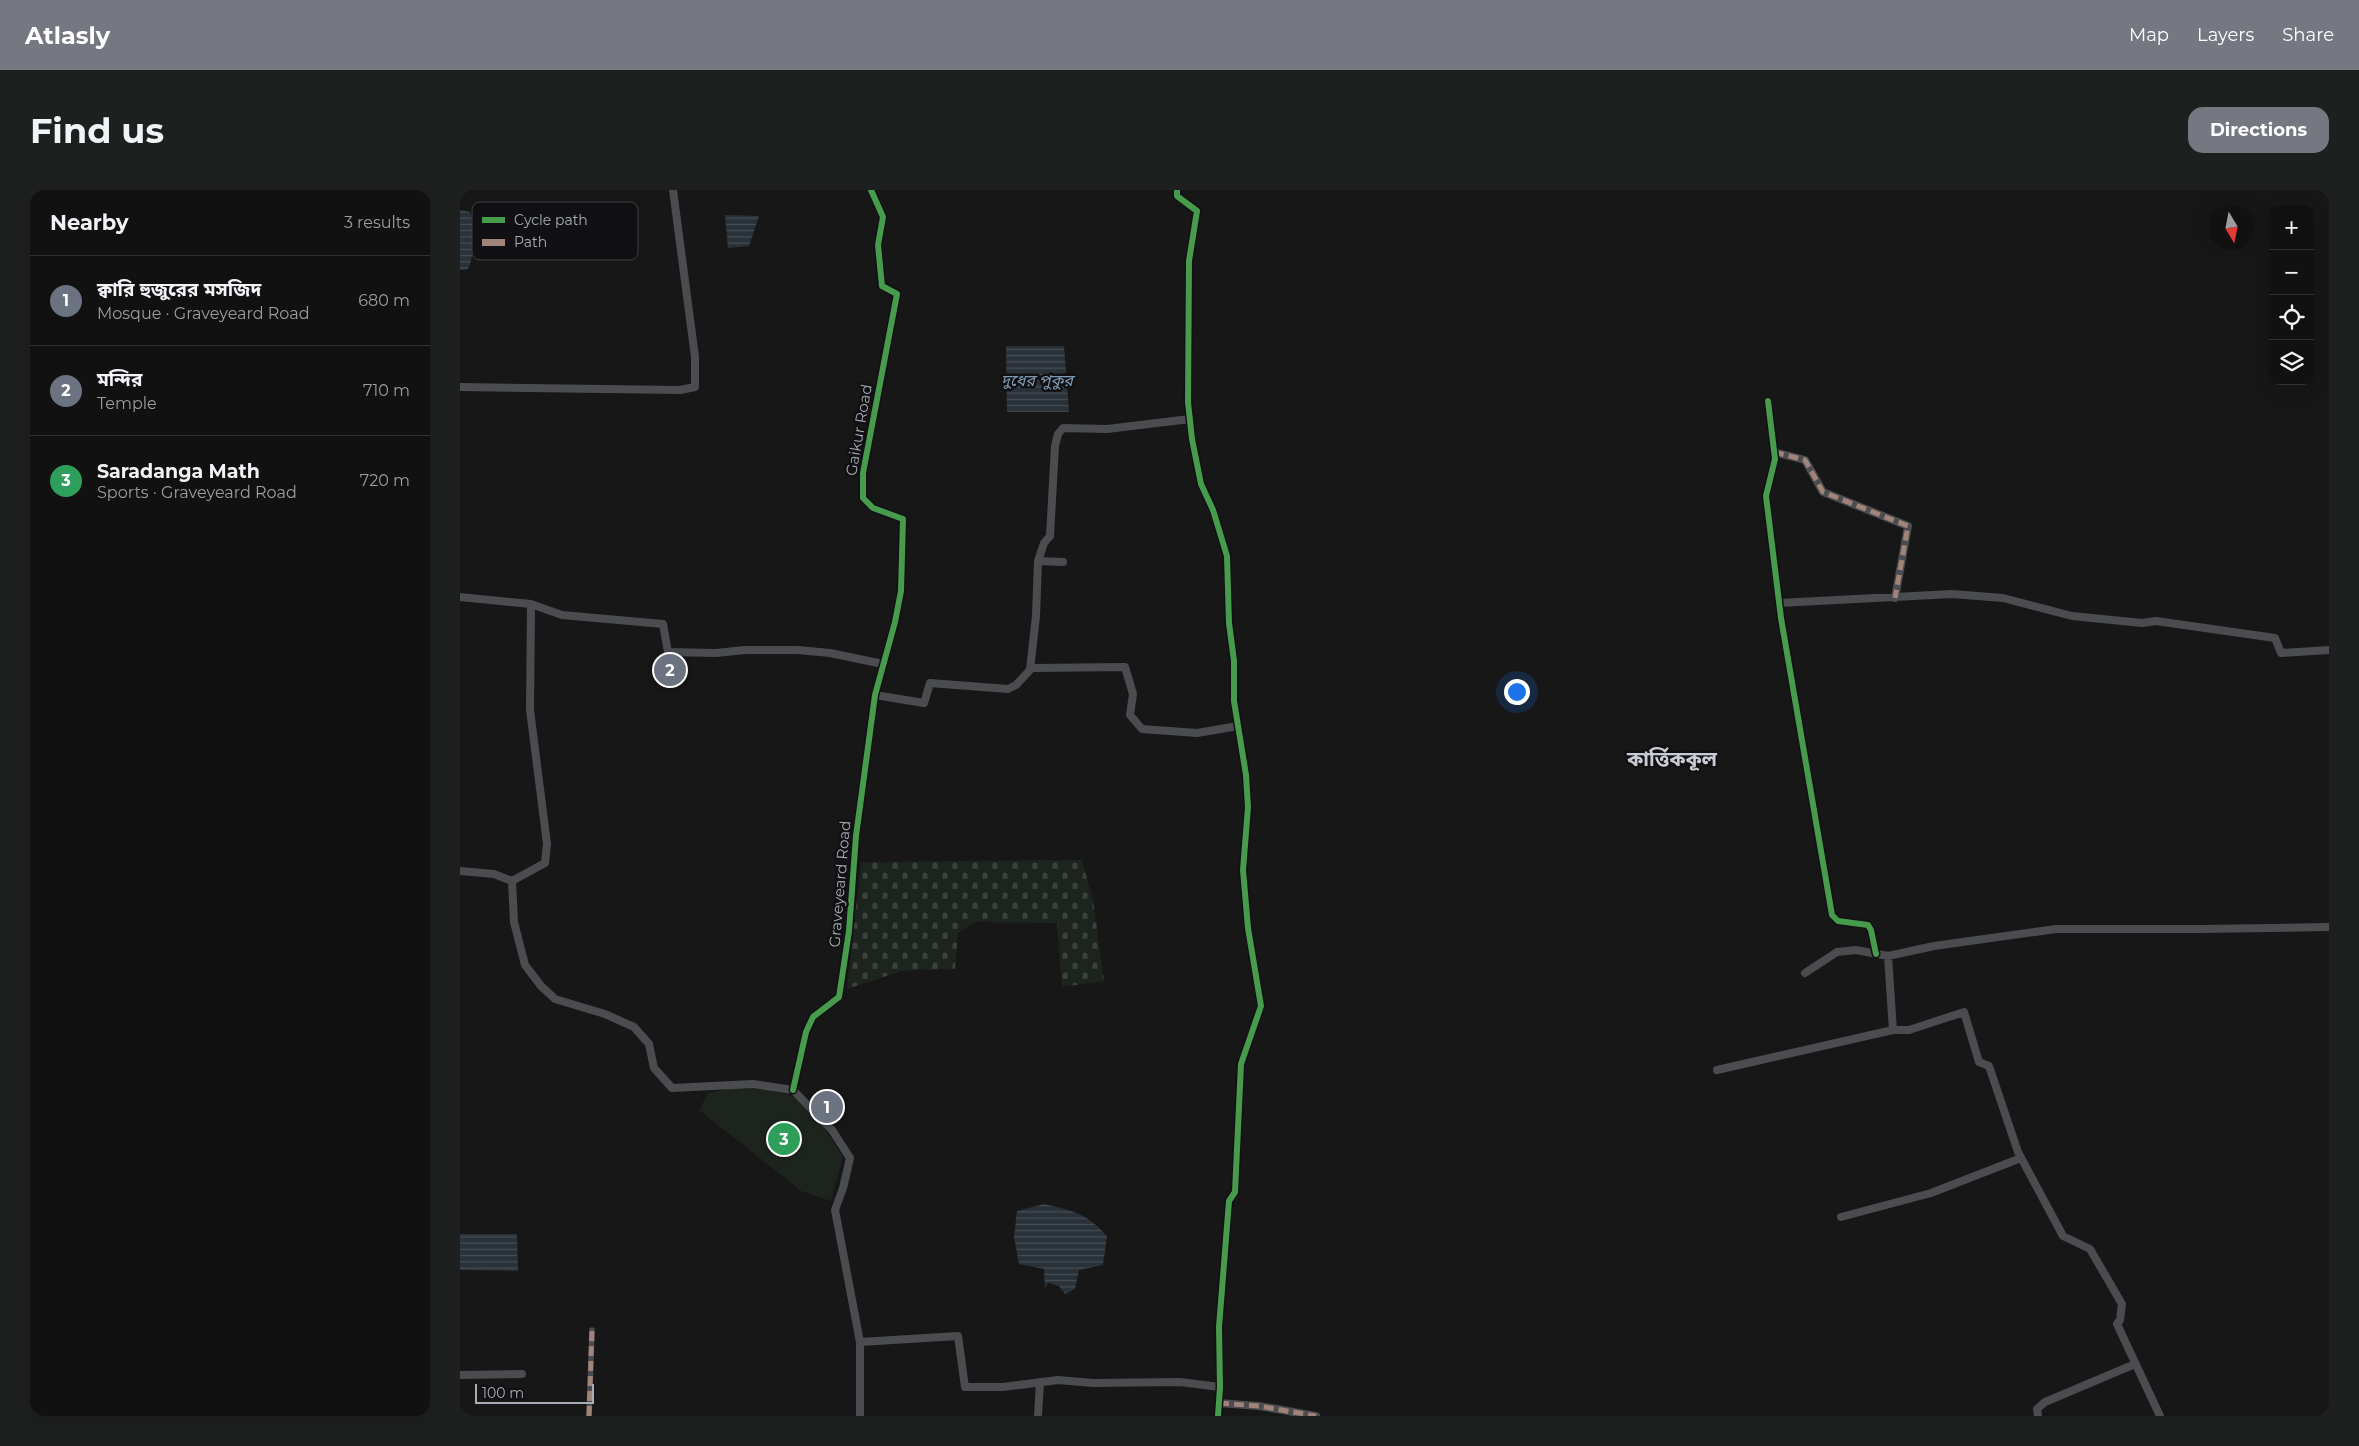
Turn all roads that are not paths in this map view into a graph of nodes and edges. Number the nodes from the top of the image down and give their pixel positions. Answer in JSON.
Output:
{"nodes":[{"id":1,"x":673,"y":190,"type":"edge"},
{"id":2,"x":871,"y":190,"type":"edge"},
{"id":3,"x":1177,"y":190,"type":"edge"},
{"id":4,"x":460,"y":387,"type":"edge"},
{"id":5,"x":1768,"y":400,"type":"dead end"},
{"id":6,"x":1190,"y":419,"type":"junction"},
{"id":7,"x":1774,"y":452,"type":"junction"},
{"id":8,"x":1038,"y":561,"type":"junction"},
{"id":9,"x":1063,"y":562,"type":"dead end"},
{"id":10,"x":460,"y":597,"type":"edge"},
{"id":11,"x":1895,"y":598,"type":"junction"},
{"id":12,"x":1779,"y":603,"type":"junction"},
{"id":13,"x":530,"y":604,"type":"junction"},
{"id":14,"x":2329,"y":650,"type":"edge"},
{"id":15,"x":883,"y":664,"type":"junction"},
{"id":16,"x":1035,"y":668,"type":"dead end"},
{"id":17,"x":876,"y":695,"type":"junction"},
{"id":18,"x":1238,"y":726,"type":"junction"},
{"id":19,"x":460,"y":871,"type":"edge"},
{"id":20,"x":512,"y":881,"type":"junction"},
{"id":21,"x":2329,"y":926,"type":"edge"},
{"id":22,"x":1876,"y":954,"type":"junction"},
{"id":23,"x":1888,"y":956,"type":"junction"},
{"id":24,"x":1805,"y":974,"type":"dead end"},
{"id":25,"x":1893,"y":1030,"type":"junction"},
{"id":26,"x":1717,"y":1070,"type":"dead end"},
{"id":27,"x":793,"y":1090,"type":"junction"},
{"id":28,"x":2021,"y":1158,"type":"junction"},
{"id":29,"x":1841,"y":1217,"type":"dead end"},
{"id":30,"x":592,"y":1330,"type":"dead end"},
{"id":31,"x":860,"y":1342,"type":"junction"},
{"id":32,"x":2136,"y":1364,"type":"junction"},
{"id":33,"x":522,"y":1374,"type":"dead end"},
{"id":34,"x":460,"y":1375,"type":"edge"},
{"id":35,"x":1040,"y":1382,"type":"junction"},
{"id":36,"x":1220,"y":1387,"type":"junction"},
{"id":37,"x":1219,"y":1403,"type":"junction"},
{"id":38,"x":589,"y":1416,"type":"edge"},
{"id":39,"x":860,"y":1416,"type":"edge"},
{"id":40,"x":1038,"y":1416,"type":"edge"},
{"id":41,"x":1218,"y":1416,"type":"edge"},
{"id":42,"x":1316,"y":1416,"type":"edge"},
{"id":43,"x":2038,"y":1416,"type":"edge"},
{"id":44,"x":2160,"y":1416,"type":"edge"}],
"edges":[{"from":1,"to":4,"type":"street"},
{"from":2,"to":15,"type":"street","name":"Gaikur Road"},
{"from":3,"to":6,"type":"street"},
{"from":5,"to":7,"type":"street"},
{"from":6,"to":8,"type":"street"},
{"from":6,"to":18,"type":"street"},
{"from":7,"to":11,"type":"street"},
{"from":7,"to":12,"type":"street"},
{"from":8,"to":9,"type":"street"},
{"from":8,"to":17,"type":"street"},
{"from":10,"to":13,"type":"street"},
{"from":11,"to":12,"type":"street"},
{"from":11,"to":14,"type":"street"},
{"from":12,"to":22,"type":"street"},
{"from":13,"to":15,"type":"street"},
{"from":13,"to":20,"type":"street"},
{"from":15,"to":17,"type":"street","name":"Graveyeard Road"},
{"from":16,"to":18,"type":"street"},
{"from":17,"to":27,"type":"street","name":"Graveyeard Road"},
{"from":18,"to":36,"type":"street"},
{"from":19,"to":20,"type":"street"},
{"from":20,"to":27,"type":"street"},
{"from":21,"to":23,"type":"street"},
{"from":22,"to":23,"type":"street"},
{"from":22,"to":24,"type":"street"},
{"from":23,"to":25,"type":"street"},
{"from":25,"to":26,"type":"street"},
{"from":25,"to":28,"type":"street"},
{"from":27,"to":31,"type":"street"},
{"from":28,"to":29,"type":"street"},
{"from":28,"to":32,"type":"street"},
{"from":30,"to":38,"type":"street"},
{"from":31,"to":35,"type":"street"},
{"from":31,"to":39,"type":"street"},
{"from":32,"to":43,"type":"street"},
{"from":32,"to":44,"type":"street"},
{"from":33,"to":34,"type":"street"},
{"from":35,"to":36,"type":"street"},
{"from":35,"to":40,"type":"street"},
{"from":36,"to":37,"type":"street"},
{"from":37,"to":41,"type":"street"},
{"from":37,"to":42,"type":"street"}]}
